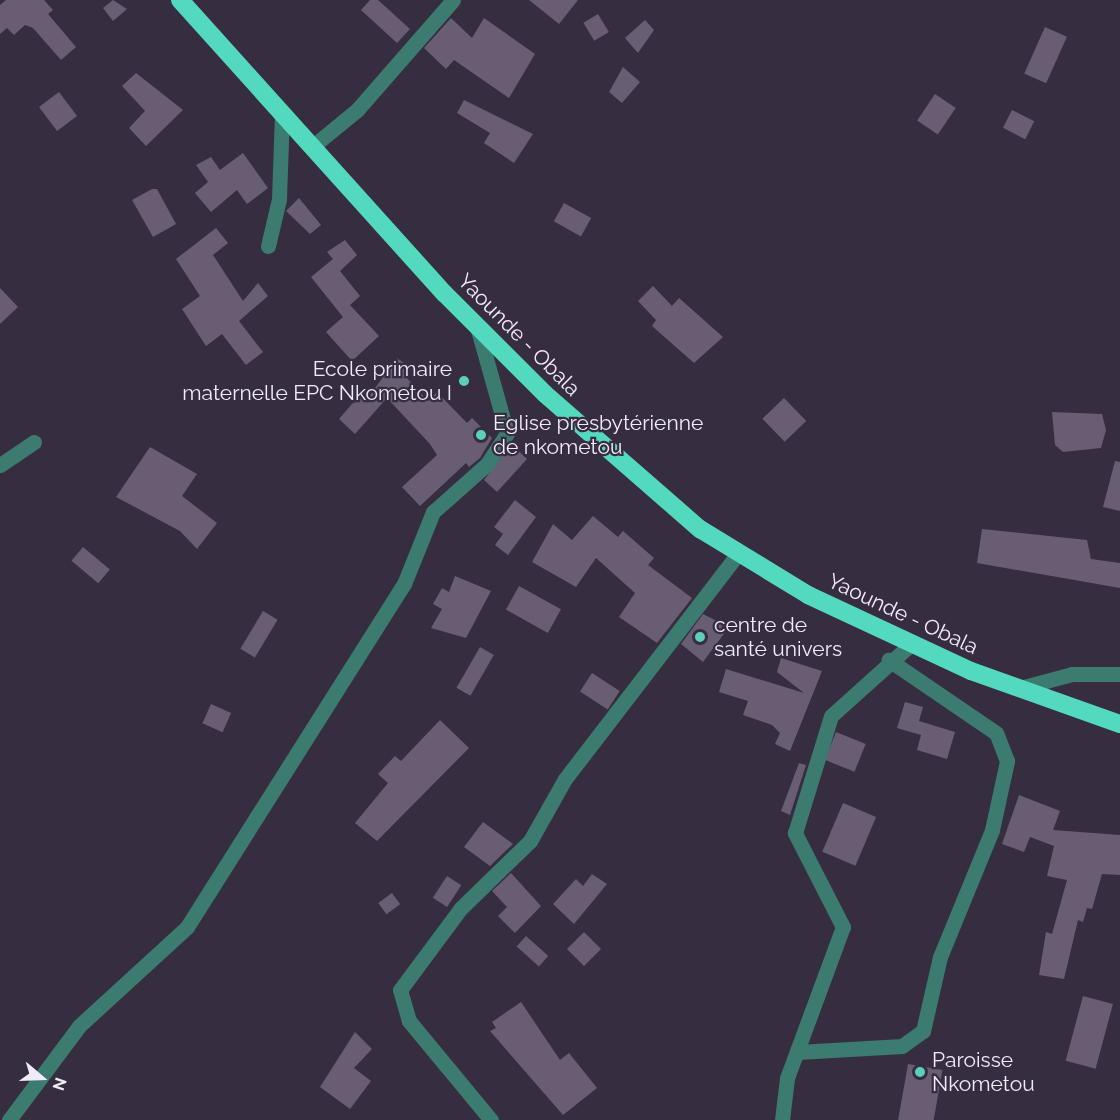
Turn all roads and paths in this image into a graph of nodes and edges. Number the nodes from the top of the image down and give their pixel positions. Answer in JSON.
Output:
{"nodes":[{"id":1,"x":180,"y":0,"type":"edge"},
{"id":2,"x":453,"y":0,"type":"edge"},
{"id":3,"x":282,"y":112,"type":"junction"},
{"id":4,"x":312,"y":146,"type":"junction"},
{"id":5,"x":268,"y":246,"type":"dead end"},
{"id":6,"x":477,"y":326,"type":"junction"},
{"id":7,"x":34,"y":442,"type":"dead end"},
{"id":8,"x":0,"y":465,"type":"edge"},
{"id":9,"x":739,"y":552,"type":"junction"},
{"id":10,"x":912,"y":643,"type":"junction"},
{"id":11,"x":889,"y":660,"type":"junction"},
{"id":12,"x":1120,"y":674,"type":"edge"},
{"id":13,"x":1020,"y":688,"type":"junction"},
{"id":14,"x":1120,"y":724,"type":"edge"},
{"id":15,"x":798,"y":1052,"type":"junction"},
{"id":16,"x":9,"y":1120,"type":"edge"},
{"id":17,"x":491,"y":1120,"type":"edge"},
{"id":18,"x":782,"y":1120,"type":"edge"}],
"edges":[{"from":1,"to":3,"type":"highway","name":"Yaounde - Obala"},
{"from":2,"to":4,"type":"street"},
{"from":3,"to":4,"type":"highway","name":"Yaounde - Obala"},
{"from":3,"to":5,"type":"street"},
{"from":4,"to":6,"type":"highway","name":"Yaounde - Obala"},
{"from":6,"to":9,"type":"highway","name":"Yaounde - Obala"},
{"from":6,"to":16,"type":"street"},
{"from":7,"to":8,"type":"street"},
{"from":9,"to":10,"type":"highway","name":"Yaounde - Obala"},
{"from":9,"to":17,"type":"street"},
{"from":10,"to":11,"type":"street"},
{"from":10,"to":13,"type":"highway","name":"Yaounde - Obala"},
{"from":11,"to":15,"type":"street"},
{"from":11,"to":15,"type":"street"},
{"from":12,"to":13,"type":"street"},
{"from":13,"to":14,"type":"highway","name":"Yaounde - Obala"},
{"from":15,"to":18,"type":"street"}]}
